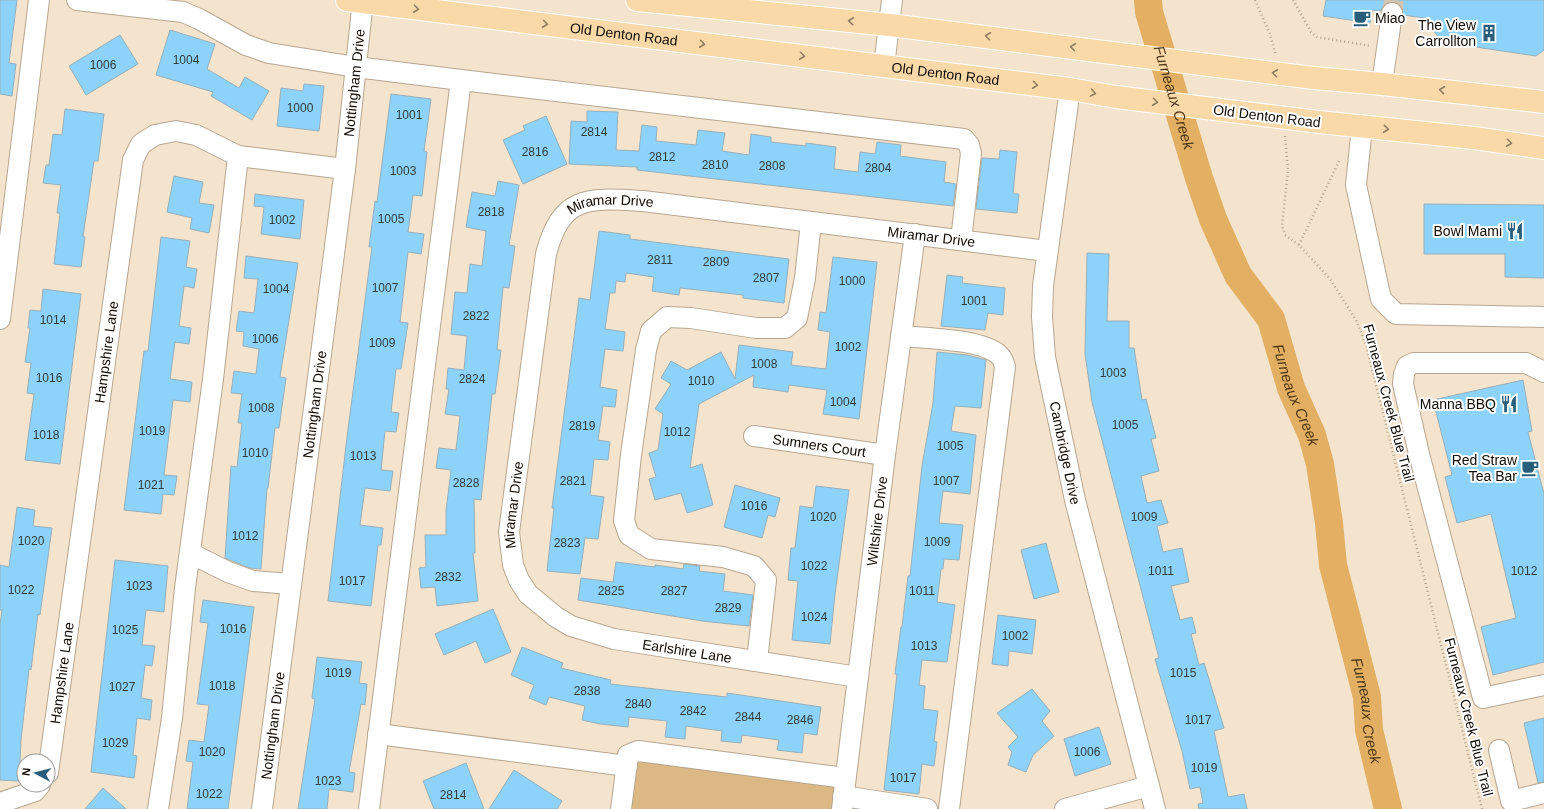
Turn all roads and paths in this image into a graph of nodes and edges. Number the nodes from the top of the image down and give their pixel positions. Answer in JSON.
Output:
{"nodes":[{"id":1,"x":39,"y":0,"type":"edge"},
{"id":2,"x":77,"y":0,"type":"edge"},
{"id":3,"x":637,"y":0,"type":"edge"},
{"id":4,"x":892,"y":0,"type":"edge"},
{"id":5,"x":1255,"y":0,"type":"edge"},
{"id":6,"x":1292,"y":0,"type":"edge"},
{"id":7,"x":358,"y":1,"type":"edge"},
{"id":8,"x":685,"y":2,"type":"edge"},
{"id":9,"x":1392,"y":13,"type":"tunnel mouth"},
{"id":10,"x":890,"y":25,"type":"junction"},
{"id":11,"x":1375,"y":47,"type":"dead end"},
{"id":12,"x":1277,"y":62,"type":"dead end"},
{"id":13,"x":884,"y":66,"type":"junction"},
{"id":14,"x":356,"y":67,"type":"junction"},
{"id":15,"x":461,"y":80,"type":"junction"},
{"id":16,"x":1382,"y":84,"type":"junction"},
{"id":17,"x":1070,"y":89,"type":"junction"},
{"id":18,"x":1544,"y":102,"type":"edge"},
{"id":19,"x":1362,"y":127,"type":"junction"},
{"id":20,"x":1284,"y":131,"type":"dead end"},
{"id":21,"x":1544,"y":148,"type":"edge"},
{"id":22,"x":238,"y":156,"type":"junction"},
{"id":23,"x":1341,"y":156,"type":"dead end"},
{"id":24,"x":345,"y":169,"type":"junction"},
{"id":25,"x":811,"y":222,"type":"junction"},
{"id":26,"x":915,"y":234,"type":"junction"},
{"id":27,"x":961,"y":240,"type":"junction"},
{"id":28,"x":1299,"y":245,"type":"junction"},
{"id":29,"x":1048,"y":251,"type":"junction"},
{"id":30,"x":1544,"y":317,"type":"edge"},
{"id":31,"x":0,"y":319,"type":"edge"},
{"id":32,"x":901,"y":336,"type":"junction"},
{"id":33,"x":1544,"y":372,"type":"edge"},
{"id":34,"x":754,"y":436,"type":"dead end"},
{"id":35,"x":885,"y":455,"type":"junction"},
{"id":36,"x":190,"y":552,"type":"junction"},
{"id":37,"x":290,"y":584,"type":"junction"},
{"id":38,"x":528,"y":594,"type":"joint"},
{"id":39,"x":757,"y":661,"type":"junction"},
{"id":40,"x":858,"y":677,"type":"junction"},
{"id":41,"x":1544,"y":685,"type":"edge"},
{"id":42,"x":378,"y":734,"type":"junction"},
{"id":43,"x":1498,"y":750,"type":"dead end"},
{"id":44,"x":51,"y":753,"type":"edge"},
{"id":45,"x":627,"y":766,"type":"junction"},
{"id":46,"x":1148,"y":786,"type":"junction"},
{"id":47,"x":28,"y":793,"type":"edge"},
{"id":48,"x":844,"y":794,"type":"edge"},
{"id":49,"x":1544,"y":794,"type":"edge"},
{"id":50,"x":0,"y":803,"type":"edge"},
{"id":51,"x":158,"y":809,"type":"edge"},
{"id":52,"x":262,"y":809,"type":"edge"},
{"id":53,"x":369,"y":809,"type":"edge"},
{"id":54,"x":621,"y":809,"type":"edge"},
{"id":55,"x":927,"y":809,"type":"edge"},
{"id":56,"x":949,"y":809,"type":"edge"},
{"id":57,"x":1065,"y":809,"type":"edge"},
{"id":58,"x":1154,"y":809,"type":"edge"},
{"id":59,"x":1482,"y":809,"type":"edge"}],
"edges":[{"from":1,"to":31,"type":"street"},
{"from":2,"to":14,"type":"street"},
{"from":3,"to":8,"type":"main road"},
{"from":4,"to":10,"type":"street"},
{"from":5,"to":12,"type":"path"},
{"from":6,"to":11,"type":"path"},
{"from":7,"to":13,"type":"main road","name":"Old Denton Road","one_way":true},
{"from":7,"to":14,"type":"street","name":"Nottingham Drive"},
{"from":10,"to":8,"type":"main road","one_way":true},
{"from":9,"to":16,"type":"street"},
{"from":10,"to":13,"type":"street"},
{"from":16,"to":10,"type":"main road","one_way":true,"bridge":true},
{"from":13,"to":17,"type":"main road","name":"Old Denton Road","one_way":true},
{"from":14,"to":15,"type":"street"},
{"from":14,"to":24,"type":"street","name":"Nottingham Drive"},
{"from":15,"to":27,"type":"street"},
{"from":15,"to":42,"type":"street"},
{"from":18,"to":16,"type":"main road","one_way":true},
{"from":17,"to":19,"type":"main road","name":"Old Denton Road","one_way":true,"bridge":true},
{"from":17,"to":29,"type":"street","name":"Cambridge Drive"},
{"from":19,"to":21,"type":"main road","name":"Old Denton Road","one_way":true},
{"from":19,"to":30,"type":"street"},
{"from":20,"to":28,"type":"path","name":"Furneaux Creek Blue Trail"},
{"from":22,"to":24,"type":"street","name":"Hampshire Lane"},
{"from":22,"to":36,"type":"street"},
{"from":22,"to":44,"type":"street","name":"Hampshire Lane"},
{"from":23,"to":28,"type":"path"},
{"from":24,"to":37,"type":"street","name":"Nottingham Drive"},
{"from":25,"to":26,"type":"street","name":"Miramar Drive"},
{"from":25,"to":38,"type":"street","name":"Miramar Drive"},
{"from":25,"to":39,"type":"street"},
{"from":26,"to":27,"type":"street","name":"Miramar Drive"},
{"from":26,"to":32,"type":"street","name":"Wiltshire Drive"},
{"from":27,"to":29,"type":"street","name":"Miramar Drive"},
{"from":28,"to":59,"type":"path","name":"Furneaux Creek Blue Trail"},
{"from":29,"to":46,"type":"street","name":"Cambridge Drive"},
{"from":32,"to":35,"type":"street","name":"Wiltshire Drive"},
{"from":32,"to":56,"type":"street"},
{"from":33,"to":41,"type":"street"},
{"from":34,"to":35,"type":"street","name":"Sumners Court"},
{"from":35,"to":40,"type":"street","name":"Wiltshire Drive"},
{"from":36,"to":37,"type":"street"},
{"from":36,"to":51,"type":"street"},
{"from":37,"to":52,"type":"street","name":"Nottingham Drive"},
{"from":38,"to":39,"type":"street","name":"Earlshire Lane"},
{"from":39,"to":40,"type":"street","name":"Earlshire Lane"},
{"from":40,"to":48,"type":"street","name":"Wiltshire Drive"},
{"from":42,"to":45,"type":"street"},
{"from":42,"to":53,"type":"street"},
{"from":43,"to":49,"type":"street"},
{"from":45,"to":48,"type":"street"},
{"from":45,"to":54,"type":"street"},
{"from":46,"to":57,"type":"street"},
{"from":46,"to":58,"type":"street","name":"Cambridge Drive"},
{"from":47,"to":50,"type":"street"},
{"from":48,"to":55,"type":"street"}]}
